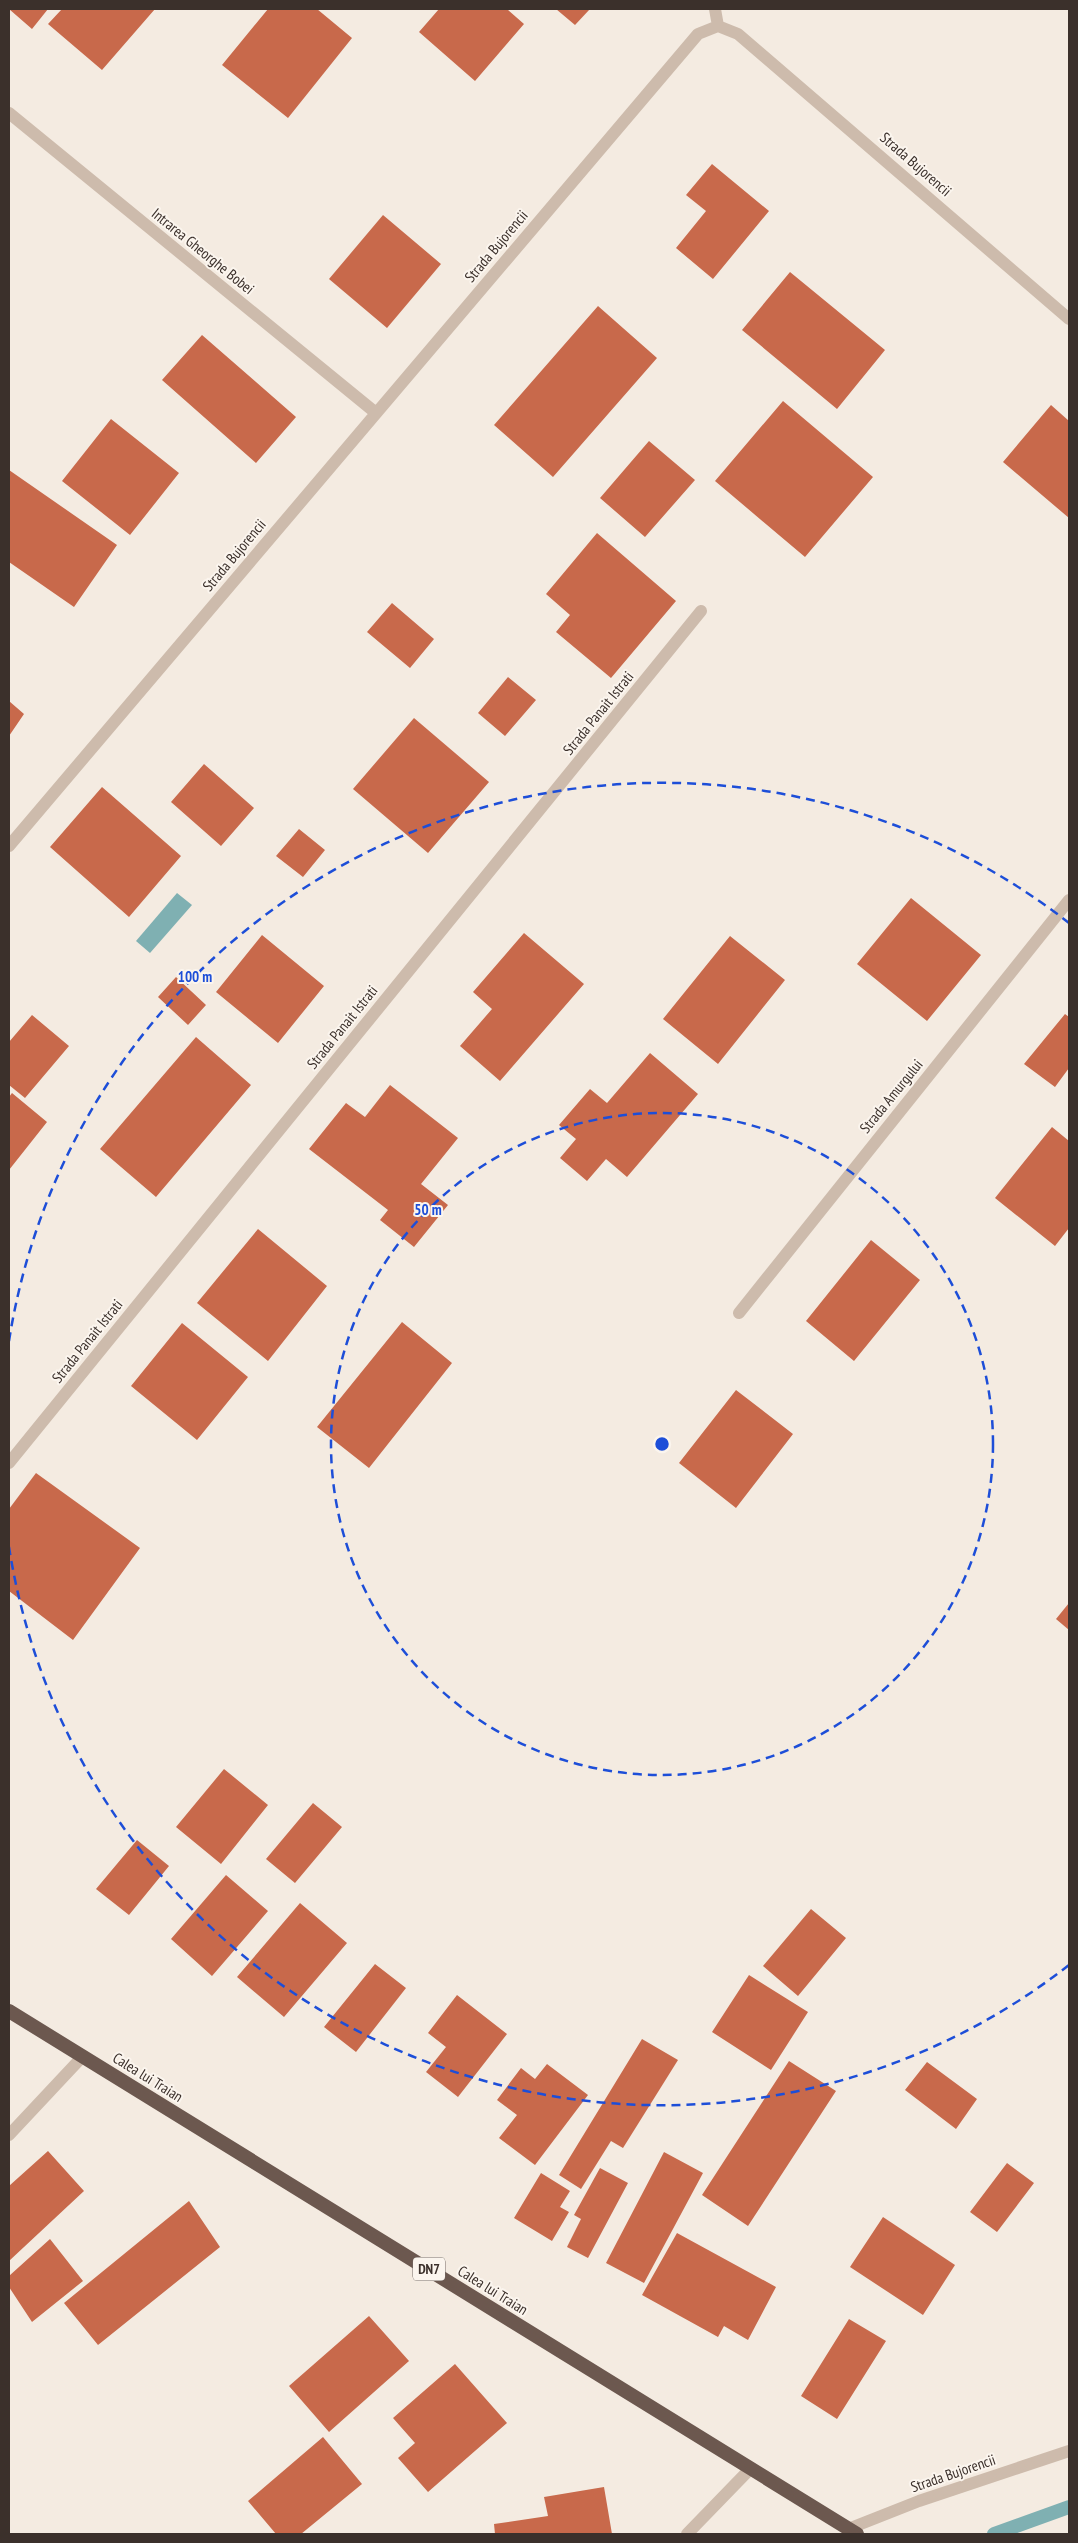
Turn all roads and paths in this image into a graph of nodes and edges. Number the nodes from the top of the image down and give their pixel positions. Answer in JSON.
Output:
{"nodes":[{"id":1,"x":716,"y":9,"type":"edge"},
{"id":2,"x":718,"y":26,"type":"junction"},
{"id":3,"x":9,"y":113,"type":"edge"},
{"id":4,"x":1069,"y":320,"type":"edge"},
{"id":5,"x":376,"y":413,"type":"junction"},
{"id":6,"x":701,"y":611,"type":"dead end"},
{"id":7,"x":9,"y":846,"type":"edge"},
{"id":8,"x":1069,"y":900,"type":"edge"},
{"id":9,"x":739,"y":1313,"type":"dead end"},
{"id":10,"x":9,"y":1464,"type":"edge"},
{"id":11,"x":9,"y":2011,"type":"edge"},
{"id":12,"x":83,"y":2056,"type":"junction"},
{"id":13,"x":9,"y":2135,"type":"edge"},
{"id":14,"x":1069,"y":2451,"type":"edge"},
{"id":15,"x":751,"y":2468,"type":"junction"},
{"id":16,"x":852,"y":2532,"type":"edge"},
{"id":17,"x":687,"y":2534,"type":"edge"}],
"edges":[{"from":1,"to":2,"type":"street"},
{"from":2,"to":4,"type":"street","name":"Strada Bujorencii"},
{"from":2,"to":5,"type":"street","name":"Strada Bujorencii"},
{"from":3,"to":5,"type":"street","name":"Intrarea Gheorghe Bobei"},
{"from":5,"to":7,"type":"street","name":"Strada Bujorencii"},
{"from":6,"to":10,"type":"street","name":"Strada Panait Istrati"},
{"from":8,"to":9,"type":"street","name":"Strada Amurgului"},
{"from":11,"to":12,"type":"highway","name":"Calea lui Traian","number":"DN7"},
{"from":12,"to":13,"type":"street"},
{"from":12,"to":15,"type":"highway","name":"Calea lui Traian","number":"DN7"},
{"from":14,"to":16,"type":"street","name":"Strada Bujorencii"},
{"from":15,"to":16,"type":"highway","name":"Calea lui Traian","number":"DN7"},
{"from":15,"to":17,"type":"street"}]}
